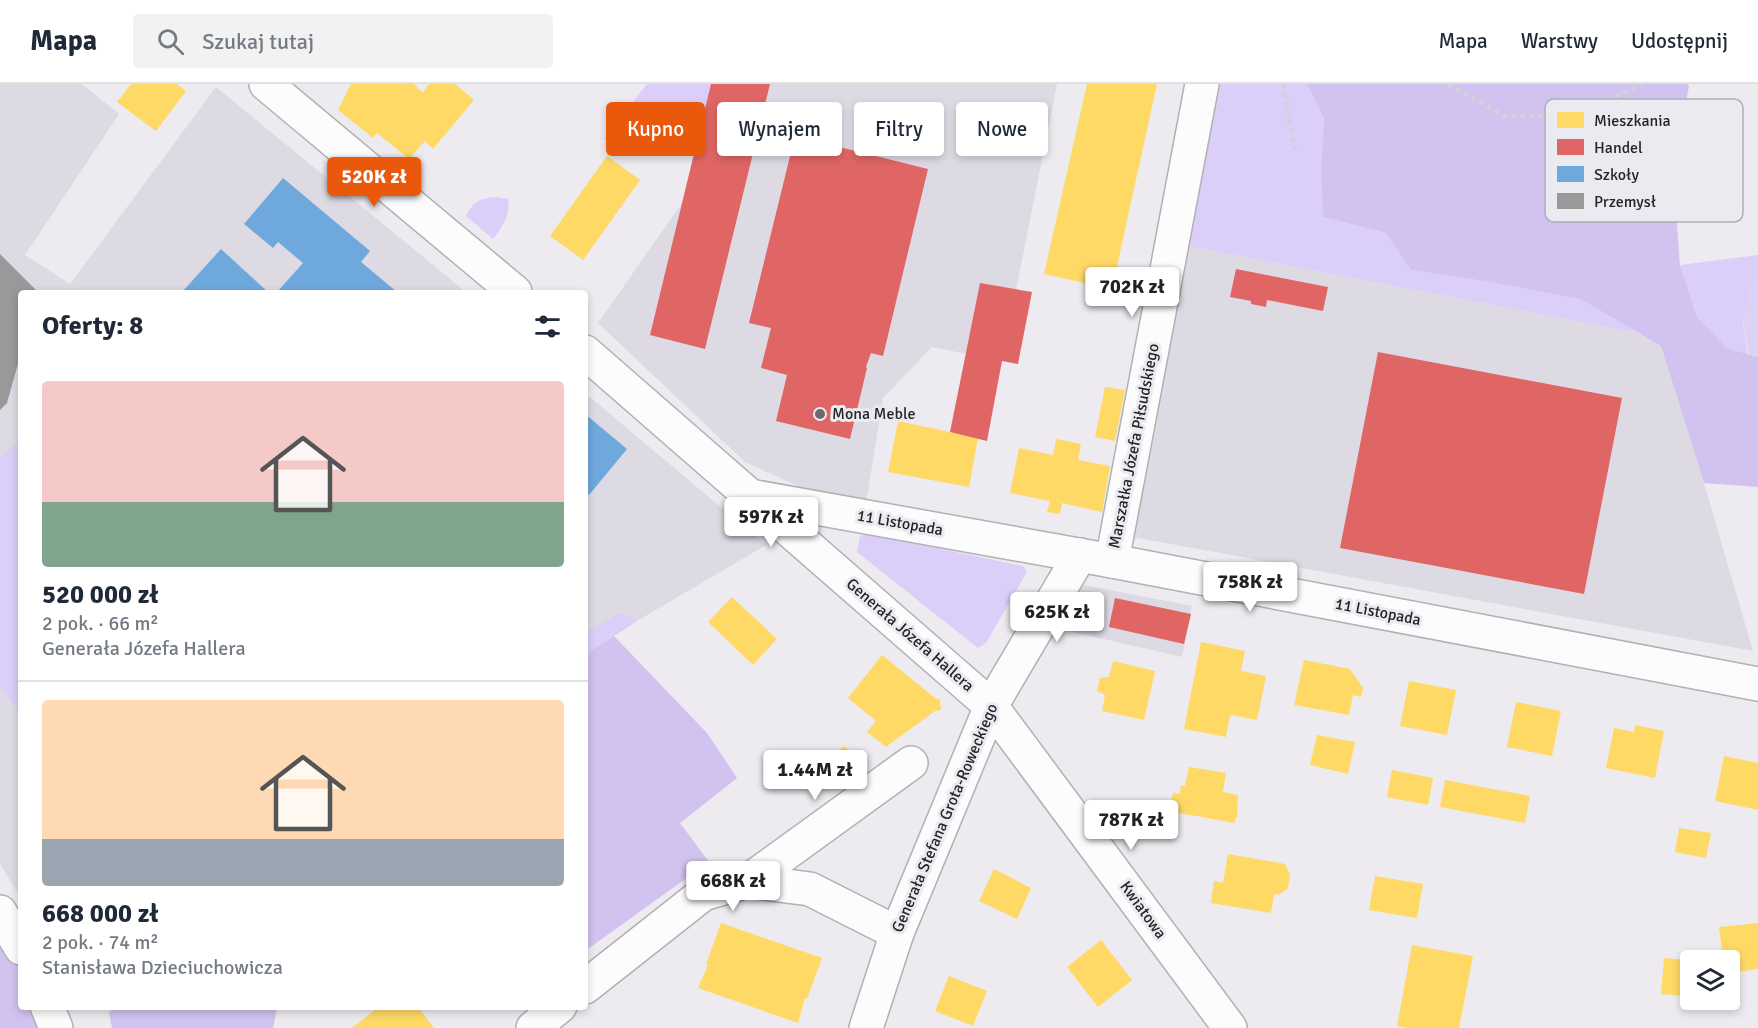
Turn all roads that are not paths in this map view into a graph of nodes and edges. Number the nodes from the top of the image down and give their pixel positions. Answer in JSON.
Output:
{"nodes":[{"id":1,"x":266,"y":84,"type":"edge"},
{"id":2,"x":1203,"y":84,"type":"edge"},
{"id":3,"x":513,"y":290,"type":"edge"},
{"id":4,"x":588,"y":355,"type":"edge"},
{"id":5,"x":750,"y":496,"type":"junction"},
{"id":6,"x":1080,"y":555,"type":"junction"},
{"id":7,"x":1112,"y":561,"type":"junction"},
{"id":8,"x":1758,"y":684,"type":"edge"},
{"id":9,"x":991,"y":706,"type":"junction"},
{"id":10,"x":911,"y":763,"type":"dead end"},
{"id":11,"x":748,"y":881,"type":"junction"},
{"id":12,"x":0,"y":912,"type":"edge"},
{"id":13,"x":897,"y":933,"type":"junction"},
{"id":14,"x":18,"y":943,"type":"edge"},
{"id":15,"x":588,"y":985,"type":"edge"},
{"id":16,"x":49,"y":1010,"type":"edge"},
{"id":17,"x":555,"y":1010,"type":"edge"},
{"id":18,"x":56,"y":1028,"type":"edge"},
{"id":19,"x":533,"y":1028,"type":"edge"},
{"id":20,"x":866,"y":1028,"type":"edge"},
{"id":21,"x":1230,"y":1028,"type":"edge"}],
"edges":[{"from":1,"to":3,"type":"street"},
{"from":2,"to":7,"type":"street","name":"Marszałka Józefa Piłsudskiego"},
{"from":4,"to":5,"type":"street","name":"Generała Józefa Hallera"},
{"from":5,"to":6,"type":"street","name":"11 Listopada"},
{"from":5,"to":9,"type":"street","name":"Generała Józefa Hallera"},
{"from":6,"to":7,"type":"street","name":"11 Listopada"},
{"from":6,"to":9,"type":"street","name":"Generała Stefana Grota-Roweckiego"},
{"from":7,"to":8,"type":"street","name":"11 Listopada"},
{"from":9,"to":13,"type":"street","name":"Generała Stefana Grota-Roweckiego"},
{"from":9,"to":21,"type":"street","name":"Kwiatowa"},
{"from":10,"to":11,"type":"street"},
{"from":11,"to":13,"type":"street"},
{"from":11,"to":15,"type":"street"},
{"from":12,"to":14,"type":"street"},
{"from":13,"to":20,"type":"street","name":"Generała Stefana Grota-Roweckiego"},
{"from":16,"to":18,"type":"street"},
{"from":17,"to":19,"type":"street"}]}
